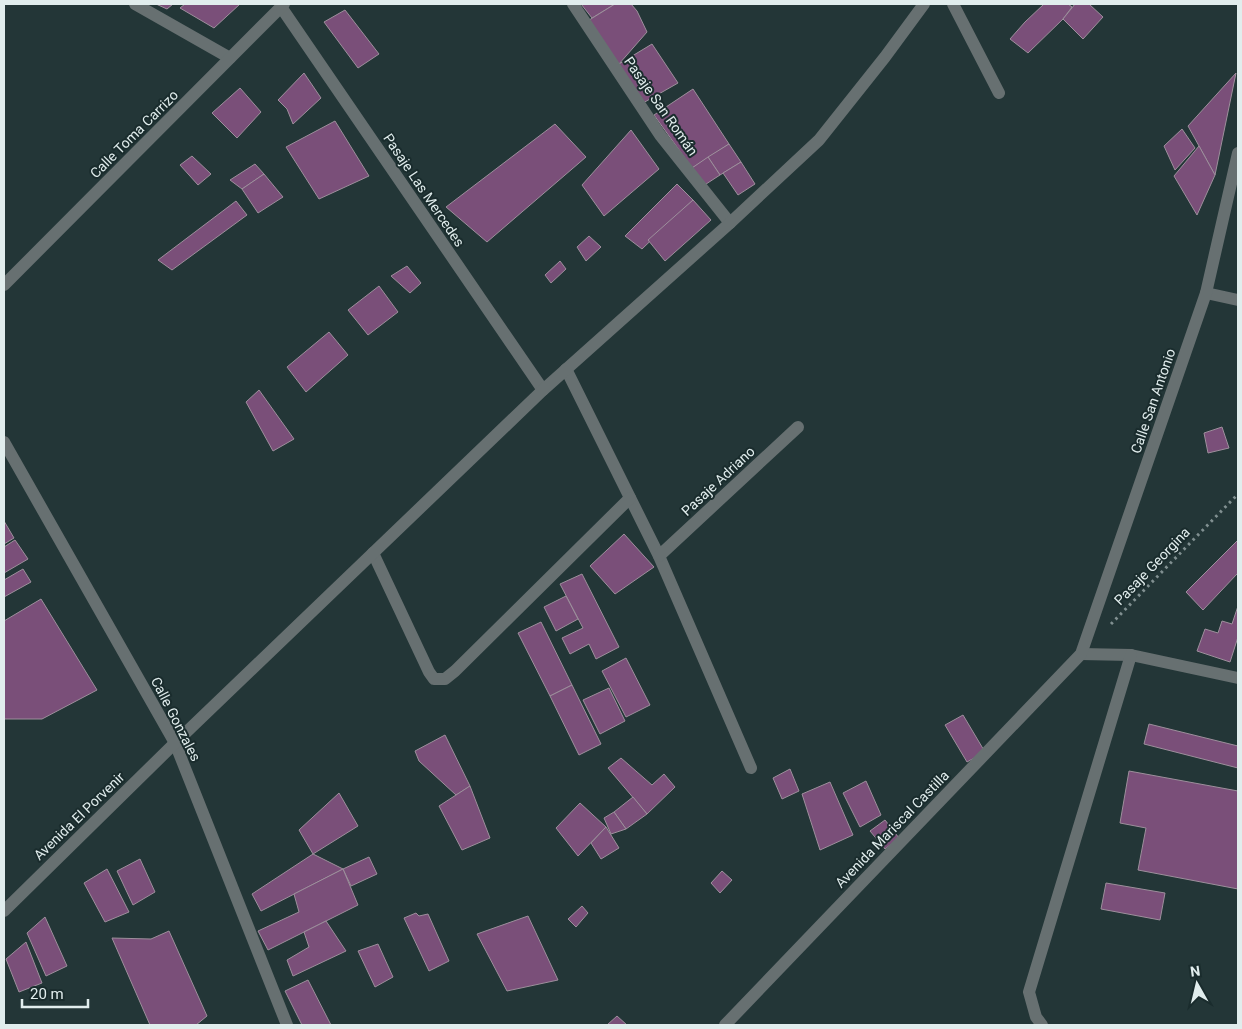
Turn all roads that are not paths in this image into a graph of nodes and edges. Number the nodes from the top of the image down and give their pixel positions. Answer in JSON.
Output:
{"nodes":[{"id":1,"x":135,"y":4,"type":"edge"},
{"id":2,"x":573,"y":4,"type":"edge"},
{"id":3,"x":924,"y":4,"type":"edge"},
{"id":4,"x":952,"y":4,"type":"edge"},
{"id":5,"x":282,"y":6,"type":"edge"},
{"id":6,"x":230,"y":58,"type":"junction"},
{"id":7,"x":999,"y":92,"type":"dead end"},
{"id":8,"x":1238,"y":153,"type":"edge"},
{"id":9,"x":730,"y":223,"type":"junction"},
{"id":10,"x":4,"y":285,"type":"edge"},
{"id":11,"x":1206,"y":292,"type":"junction"},
{"id":12,"x":1238,"y":300,"type":"edge"},
{"id":13,"x":566,"y":369,"type":"junction"},
{"id":14,"x":543,"y":390,"type":"junction"},
{"id":15,"x":798,"y":427,"type":"dead end"},
{"id":16,"x":4,"y":442,"type":"edge"},
{"id":17,"x":630,"y":498,"type":"junction"},
{"id":18,"x":373,"y":553,"type":"junction"},
{"id":19,"x":659,"y":556,"type":"junction"},
{"id":20,"x":1081,"y":654,"type":"junction"},
{"id":21,"x":1132,"y":655,"type":"junction"},
{"id":22,"x":1238,"y":678,"type":"edge"},
{"id":23,"x":175,"y":743,"type":"junction"},
{"id":24,"x":751,"y":768,"type":"dead end"},
{"id":25,"x":4,"y":911,"type":"edge"},
{"id":26,"x":287,"y":1025,"type":"edge"},
{"id":27,"x":725,"y":1025,"type":"edge"},
{"id":28,"x":1042,"y":1025,"type":"edge"}],
"edges":[{"from":1,"to":6,"type":"street"},
{"from":2,"to":9,"type":"street","name":"Pasaje San Román"},
{"from":3,"to":9,"type":"street","name":"Avenida El Porvenir"},
{"from":4,"to":7,"type":"street"},
{"from":5,"to":6,"type":"street","name":"Calle Toma Carrizo"},
{"from":5,"to":14,"type":"street","name":"Pasaje Las Mercedes"},
{"from":6,"to":10,"type":"street","name":"Calle Toma Carrizo"},
{"from":8,"to":11,"type":"street","name":"Calle San Antonio"},
{"from":9,"to":13,"type":"street","name":"Avenida El Porvenir"},
{"from":11,"to":12,"type":"street"},
{"from":11,"to":20,"type":"street","name":"Calle San Antonio"},
{"from":13,"to":14,"type":"street","name":"Avenida El Porvenir"},
{"from":13,"to":17,"type":"street"},
{"from":14,"to":18,"type":"street","name":"Avenida El Porvenir"},
{"from":15,"to":19,"type":"street","name":"Pasaje Adriano"},
{"from":16,"to":23,"type":"street","name":"Calle Gonzales"},
{"from":17,"to":18,"type":"street"},
{"from":17,"to":19,"type":"street"},
{"from":18,"to":23,"type":"street","name":"Avenida El Porvenir"},
{"from":19,"to":24,"type":"street"},
{"from":20,"to":21,"type":"street"},
{"from":20,"to":27,"type":"street","name":"Avenida Mariscal Castilla"},
{"from":21,"to":22,"type":"street"},
{"from":21,"to":28,"type":"street"},
{"from":23,"to":25,"type":"street","name":"Avenida El Porvenir"},
{"from":23,"to":26,"type":"street","name":"Calle Gonzales"}]}
